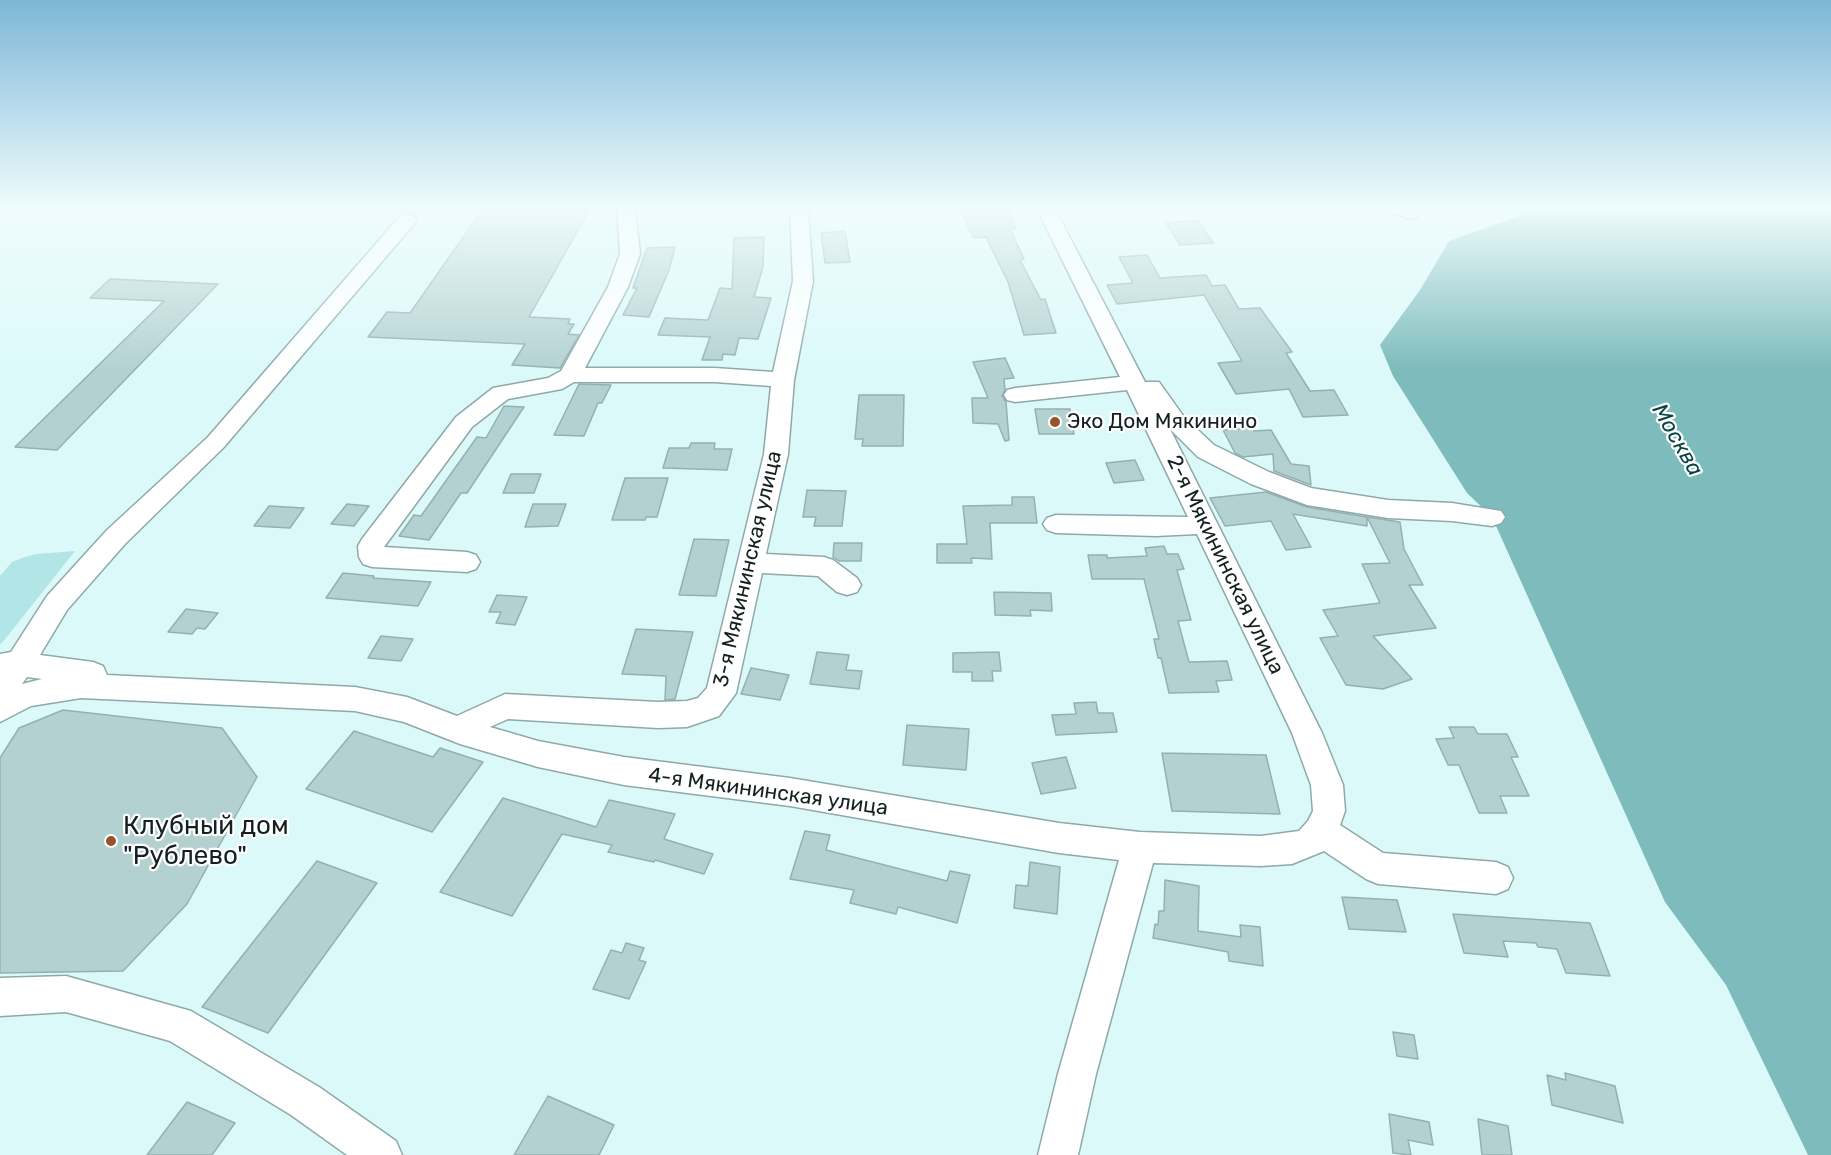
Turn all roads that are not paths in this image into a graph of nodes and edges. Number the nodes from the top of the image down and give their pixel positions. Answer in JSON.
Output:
{"nodes":[{"id":1,"x":370,"y":263,"type":"edge"},
{"id":2,"x":627,"y":263,"type":"edge"},
{"id":3,"x":802,"y":263,"type":"edge"},
{"id":4,"x":1073,"y":263,"type":"edge"},
{"id":5,"x":1115,"y":346,"type":"junction"},
{"id":6,"x":570,"y":375,"type":"junction"},
{"id":7,"x":783,"y":380,"type":"junction"},
{"id":8,"x":1134,"y":382,"type":"junction"},
{"id":9,"x":1015,"y":394,"type":"dead end"},
{"id":10,"x":1492,"y":517,"type":"dead end"},
{"id":11,"x":1056,"y":524,"type":"dead end"},
{"id":12,"x":1205,"y":525,"type":"junction"},
{"id":13,"x":467,"y":562,"type":"dead end"},
{"id":14,"x":751,"y":563,"type":"junction"},
{"id":15,"x":847,"y":585,"type":"dead end"},
{"id":16,"x":10,"y":664,"type":"edge"},
{"id":17,"x":216,"y":692,"type":"junction"},
{"id":18,"x":0,"y":695,"type":"edge"},
{"id":19,"x":0,"y":709,"type":"edge"},
{"id":20,"x":460,"y":730,"type":"junction"},
{"id":21,"x":1321,"y":831,"type":"junction"},
{"id":22,"x":1140,"y":847,"type":"junction"},
{"id":23,"x":1496,"y":878,"type":"dead end"},
{"id":24,"x":0,"y":997,"type":"edge"},
{"id":25,"x":382,"y":1155,"type":"edge"},
{"id":26,"x":1058,"y":1155,"type":"edge"}],
"edges":[{"from":1,"to":16,"type":"street"},
{"from":2,"to":6,"type":"street"},
{"from":3,"to":7,"type":"street","name":"3-я Мякининская улица"},
{"from":4,"to":5,"type":"street","name":"2-я Мякининская улица"},
{"from":5,"to":8,"type":"street","name":"2-я Мякининская улица"},
{"from":5,"to":10,"type":"street"},
{"from":6,"to":7,"type":"street"},
{"from":6,"to":13,"type":"street"},
{"from":7,"to":14,"type":"street","name":"3-я Мякининская улица"},
{"from":8,"to":9,"type":"street"},
{"from":8,"to":12,"type":"street","name":"2-я Мякининская улица"},
{"from":11,"to":12,"type":"street"},
{"from":12,"to":21,"type":"street","name":"2-я Мякининская улица"},
{"from":14,"to":15,"type":"street"},
{"from":14,"to":20,"type":"street","name":"3-я Мякининская улица"},
{"from":16,"to":17,"type":"street","name":"4-я Мякининская улица"},
{"from":16,"to":18,"type":"street"},
{"from":17,"to":19,"type":"street","name":"4-я Мякининская улица"},
{"from":17,"to":20,"type":"street","name":"4-я Мякининская улица"},
{"from":20,"to":22,"type":"street","name":"4-я Мякининская улица"},
{"from":21,"to":22,"type":"street","name":"4-я Мякининская улица"},
{"from":21,"to":23,"type":"street"},
{"from":22,"to":26,"type":"street"},
{"from":24,"to":25,"type":"street"}]}
